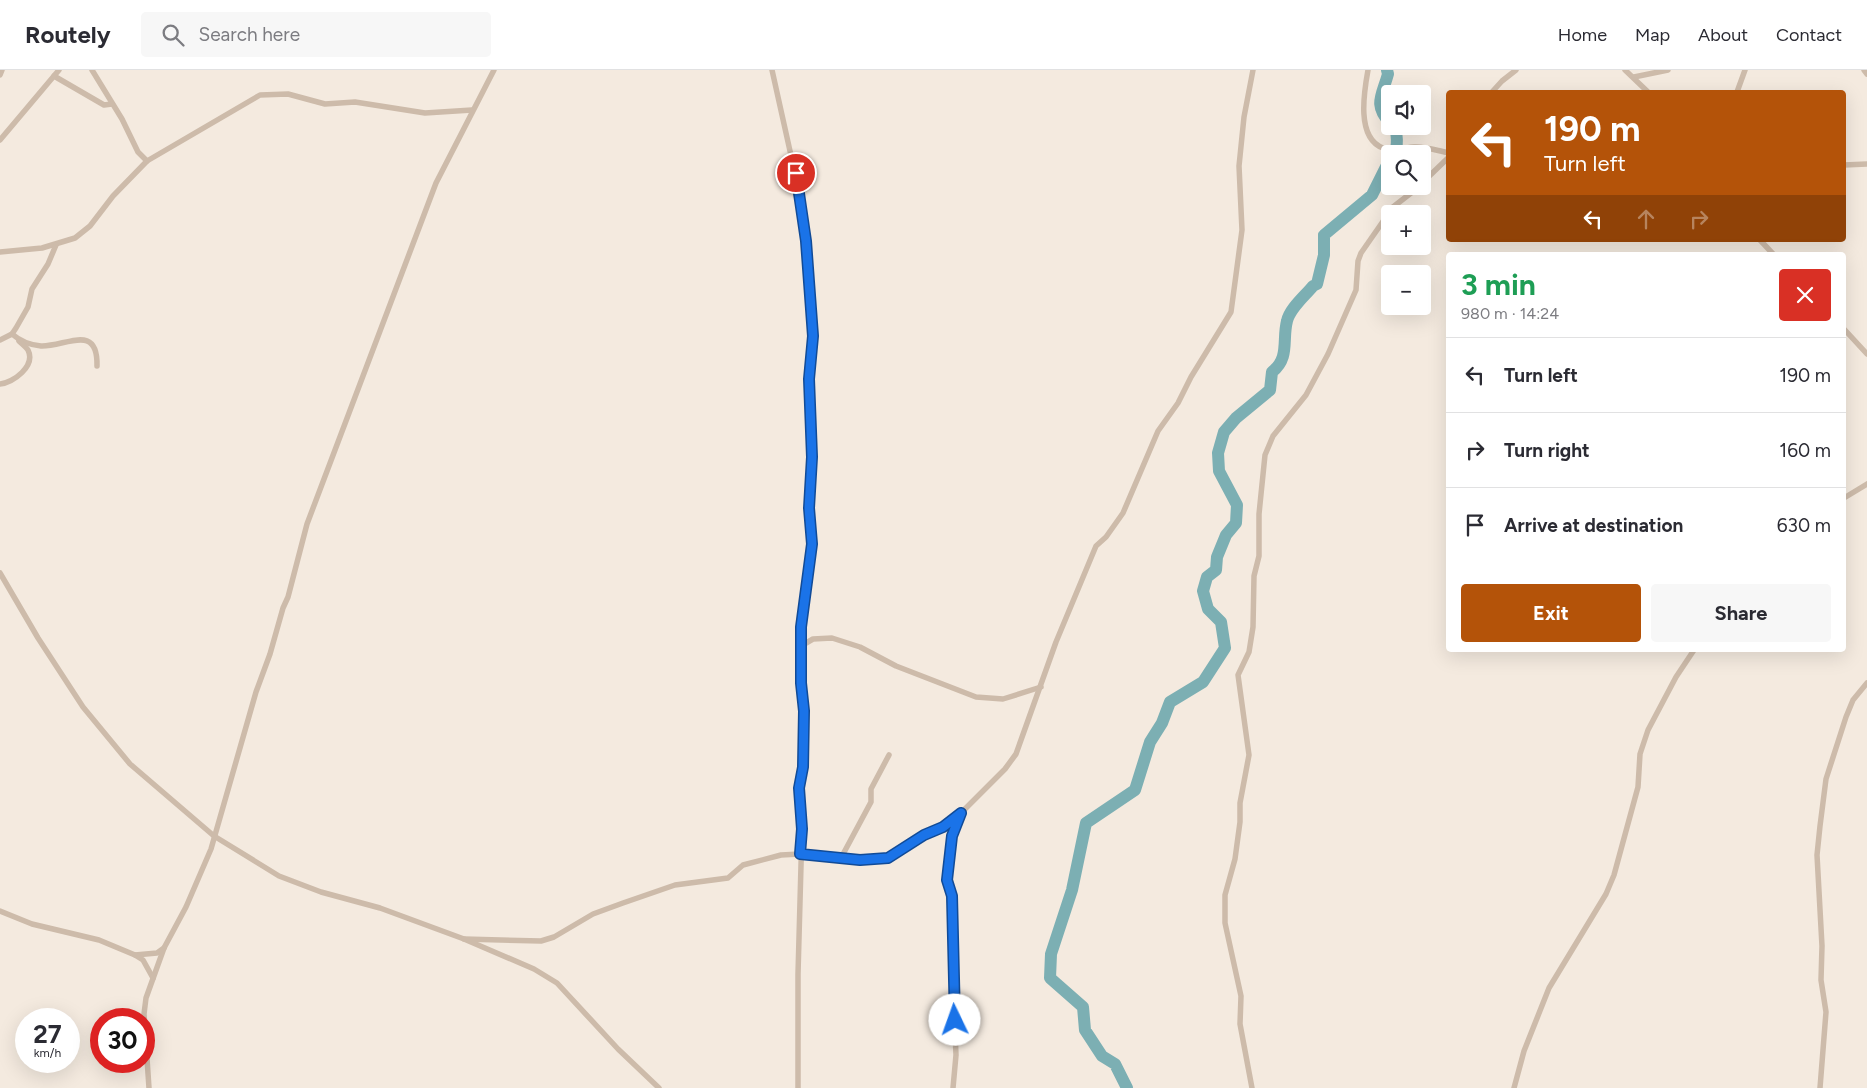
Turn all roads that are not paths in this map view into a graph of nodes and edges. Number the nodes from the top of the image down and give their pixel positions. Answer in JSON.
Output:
{"nodes":[{"id":1,"x":2,"y":70,"type":"edge"},
{"id":2,"x":59,"y":70,"type":"edge"},
{"id":3,"x":92,"y":70,"type":"edge"},
{"id":4,"x":494,"y":70,"type":"edge"},
{"id":5,"x":772,"y":70,"type":"edge"},
{"id":6,"x":1253,"y":70,"type":"edge"},
{"id":7,"x":1368,"y":70,"type":"edge"},
{"id":8,"x":1516,"y":70,"type":"edge"},
{"id":9,"x":1625,"y":70,"type":"edge"},
{"id":10,"x":1668,"y":70,"type":"edge"},
{"id":11,"x":1745,"y":70,"type":"edge"},
{"id":12,"x":1864,"y":70,"type":"edge"},
{"id":13,"x":1867,"y":74,"type":"edge"},
{"id":14,"x":0,"y":75,"type":"edge"},
{"id":15,"x":54,"y":76,"type":"junction"},
{"id":16,"x":1634,"y":77,"type":"junction"},
{"id":17,"x":1494,"y":90,"type":"edge"},
{"id":18,"x":1646,"y":90,"type":"edge"},
{"id":19,"x":1738,"y":90,"type":"edge"},
{"id":20,"x":112,"y":104,"type":"junction"},
{"id":21,"x":472,"y":110,"type":"junction"},
{"id":22,"x":0,"y":140,"type":"edge"},
{"id":23,"x":1446,"y":154,"type":"edge"},
{"id":24,"x":1446,"y":158,"type":"edge"},
{"id":25,"x":147,"y":161,"type":"junction"},
{"id":26,"x":1846,"y":164,"type":"edge"},
{"id":27,"x":1867,"y":164,"type":"edge"},
{"id":28,"x":1431,"y":174,"type":"edge"},
{"id":29,"x":1408,"y":195,"type":"edge"},
{"id":30,"x":1762,"y":242,"type":"edge"},
{"id":31,"x":56,"y":245,"type":"junction"},
{"id":32,"x":0,"y":252,"type":"edge"},
{"id":33,"x":1771,"y":252,"type":"edge"},
{"id":34,"x":1846,"y":331,"type":"edge"},
{"id":35,"x":12,"y":334,"type":"junction"},
{"id":36,"x":0,"y":340,"type":"edge"},
{"id":37,"x":19,"y":341,"type":"junction"},
{"id":38,"x":1867,"y":354,"type":"edge"},
{"id":39,"x":97,"y":366,"type":"dead end"},
{"id":40,"x":0,"y":384,"type":"edge"},
{"id":41,"x":1867,"y":484,"type":"edge"},
{"id":42,"x":1846,"y":497,"type":"edge"},
{"id":43,"x":0,"y":573,"type":"edge"},
{"id":44,"x":802,"y":646,"type":"junction"},
{"id":45,"x":1693,"y":652,"type":"edge"},
{"id":46,"x":1867,"y":683,"type":"edge"},
{"id":47,"x":1041,"y":687,"type":"junction"},
{"id":48,"x":889,"y":755,"type":"dead end"},
{"id":49,"x":961,"y":813,"type":"junction"},
{"id":50,"x":214,"y":836,"type":"junction"},
{"id":51,"x":800,"y":854,"type":"junction"},
{"id":52,"x":841,"y":858,"type":"junction"},
{"id":53,"x":0,"y":910,"type":"edge"},
{"id":54,"x":464,"y":939,"type":"junction"},
{"id":55,"x":164,"y":948,"type":"junction"},
{"id":56,"x":136,"y":955,"type":"junction"},
{"id":57,"x":153,"y":978,"type":"junction"},
{"id":58,"x":149,"y":1088,"type":"edge"},
{"id":59,"x":659,"y":1088,"type":"edge"},
{"id":60,"x":798,"y":1088,"type":"edge"},
{"id":61,"x":953,"y":1088,"type":"edge"},
{"id":62,"x":1252,"y":1088,"type":"edge"},
{"id":63,"x":1514,"y":1088,"type":"edge"},
{"id":64,"x":1820,"y":1088,"type":"edge"}],
"edges":[{"from":1,"to":14,"type":"street"},
{"from":2,"to":15,"type":"street"},
{"from":3,"to":20,"type":"street"},
{"from":4,"to":21,"type":"street"},
{"from":5,"to":44,"type":"street"},
{"from":6,"to":47,"type":"street"},
{"from":7,"to":23,"type":"street"},
{"from":8,"to":17,"type":"street"},
{"from":9,"to":16,"type":"street"},
{"from":10,"to":16,"type":"street"},
{"from":11,"to":19,"type":"street"},
{"from":12,"to":13,"type":"street"},
{"from":15,"to":20,"type":"street"},
{"from":15,"to":22,"type":"street"},
{"from":16,"to":18,"type":"street"},
{"from":20,"to":25,"type":"street"},
{"from":21,"to":25,"type":"street"},
{"from":21,"to":50,"type":"street"},
{"from":24,"to":28,"type":"street"},
{"from":25,"to":31,"type":"street"},
{"from":26,"to":27,"type":"street"},
{"from":29,"to":62,"type":"street"},
{"from":30,"to":33,"type":"street"},
{"from":31,"to":32,"type":"street"},
{"from":31,"to":35,"type":"street"},
{"from":34,"to":38,"type":"street"},
{"from":35,"to":36,"type":"street"},
{"from":35,"to":37,"type":"street"},
{"from":37,"to":39,"type":"street"},
{"from":37,"to":40,"type":"street"},
{"from":41,"to":42,"type":"street"},
{"from":43,"to":50,"type":"street"},
{"from":44,"to":47,"type":"street"},
{"from":44,"to":51,"type":"street"},
{"from":45,"to":63,"type":"street"},
{"from":46,"to":64,"type":"street"},
{"from":47,"to":49,"type":"street"},
{"from":48,"to":52,"type":"street"},
{"from":49,"to":52,"type":"street"},
{"from":49,"to":61,"type":"street"},
{"from":50,"to":54,"type":"street"},
{"from":50,"to":55,"type":"street"},
{"from":51,"to":52,"type":"street"},
{"from":51,"to":54,"type":"street"},
{"from":51,"to":60,"type":"street"},
{"from":53,"to":56,"type":"street"},
{"from":54,"to":59,"type":"street"},
{"from":55,"to":56,"type":"street"},
{"from":55,"to":57,"type":"street"},
{"from":56,"to":57,"type":"street"},
{"from":57,"to":58,"type":"street"}]}
